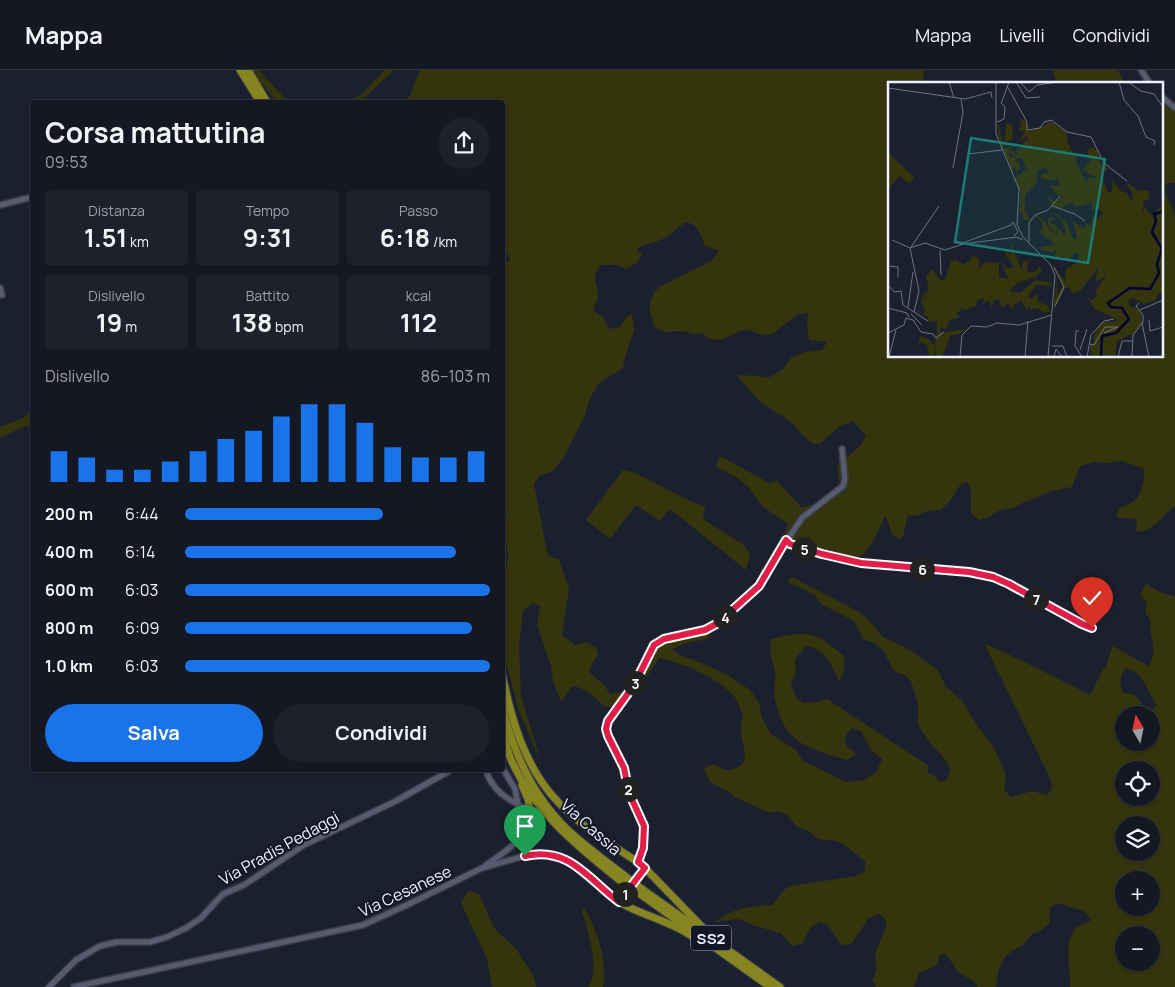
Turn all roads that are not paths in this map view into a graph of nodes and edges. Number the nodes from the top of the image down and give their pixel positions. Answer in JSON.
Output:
{"nodes":[{"id":1,"x":240,"y":70,"type":"edge"},
{"id":2,"x":248,"y":70,"type":"edge"},
{"id":3,"x":1141,"y":70,"type":"edge"},
{"id":4,"x":1149,"y":82,"type":"edge"},
{"id":5,"x":1162,"y":97,"type":"edge"},
{"id":6,"x":259,"y":100,"type":"edge"},
{"id":7,"x":266,"y":100,"type":"edge"},
{"id":8,"x":1175,"y":108,"type":"edge"},
{"id":9,"x":30,"y":198,"type":"edge"},
{"id":10,"x":0,"y":205,"type":"edge"},
{"id":11,"x":0,"y":288,"type":"edge"},
{"id":12,"x":2,"y":295,"type":"dead end"},
{"id":13,"x":842,"y":449,"type":"dead end"},
{"id":14,"x":786,"y":540,"type":"junction"},
{"id":15,"x":1092,"y":628,"type":"dead end"},
{"id":16,"x":505,"y":687,"type":"edge"},
{"id":17,"x":505,"y":715,"type":"edge"},
{"id":18,"x":505,"y":741,"type":"edge"},
{"id":19,"x":510,"y":757,"type":"junction"},
{"id":20,"x":447,"y":772,"type":"edge"},
{"id":21,"x":487,"y":772,"type":"edge"},
{"id":22,"x":505,"y":772,"type":"edge"},
{"id":23,"x":518,"y":805,"type":"junction"},
{"id":24,"x":530,"y":812,"type":"junction"},
{"id":25,"x":638,"y":862,"type":"junction"},
{"id":26,"x":482,"y":868,"type":"junction"},
{"id":27,"x":645,"y":868,"type":"junction"},
{"id":28,"x":624,"y":879,"type":"junction"},
{"id":29,"x":641,"y":892,"type":"junction"},
{"id":30,"x":619,"y":902,"type":"junction"},
{"id":31,"x":719,"y":943,"type":"junction"},
{"id":32,"x":727,"y":956,"type":"junction"},
{"id":33,"x":49,"y":987,"type":"edge"},
{"id":34,"x":74,"y":987,"type":"edge"},
{"id":35,"x":770,"y":987,"type":"edge"},
{"id":36,"x":780,"y":987,"type":"edge"}],
"edges":[{"from":1,"to":6,"type":"highway"},
{"from":2,"to":7,"type":"highway"},
{"from":3,"to":4,"type":"street"},
{"from":5,"to":8,"type":"street"},
{"from":9,"to":10,"type":"street"},
{"from":11,"to":12,"type":"street"},
{"from":13,"to":14,"type":"street"},
{"from":14,"to":15,"type":"street"},
{"from":14,"to":25,"type":"street"},
{"from":16,"to":25,"type":"highway"},
{"from":17,"to":28,"type":"highway","name":"Via Cassia","number":"SS2"},
{"from":18,"to":19,"type":"highway","name":"Via Cassia","number":"SS2"},
{"from":19,"to":24,"type":"highway"},
{"from":19,"to":28,"type":"highway","name":"Via Cassia","number":"SS2"},
{"from":20,"to":33,"type":"street","name":"Via Pradis Pedaggi"},
{"from":21,"to":23,"type":"street"},
{"from":22,"to":23,"type":"street"},
{"from":23,"to":24,"type":"street"},
{"from":24,"to":26,"type":"street"},
{"from":25,"to":27,"type":"street"},
{"from":26,"to":30,"type":"street","name":"Via Cesanese"},
{"from":26,"to":34,"type":"street","name":"Via Cesanese"},
{"from":27,"to":30,"type":"street"},
{"from":27,"to":31,"type":"highway"},
{"from":28,"to":29,"type":"highway","name":"Via Cassia","number":"SS2","bridge":true},
{"from":29,"to":31,"type":"highway","name":"Via Cassia","number":"SS2"},
{"from":29,"to":32,"type":"highway","name":"Via Cassia","number":"SS2"},
{"from":30,"to":32,"type":"highway"},
{"from":31,"to":36,"type":"highway","name":"Via Cassia","number":"SS2"},
{"from":32,"to":35,"type":"highway","name":"Via Cassia","number":"SS2"}]}
